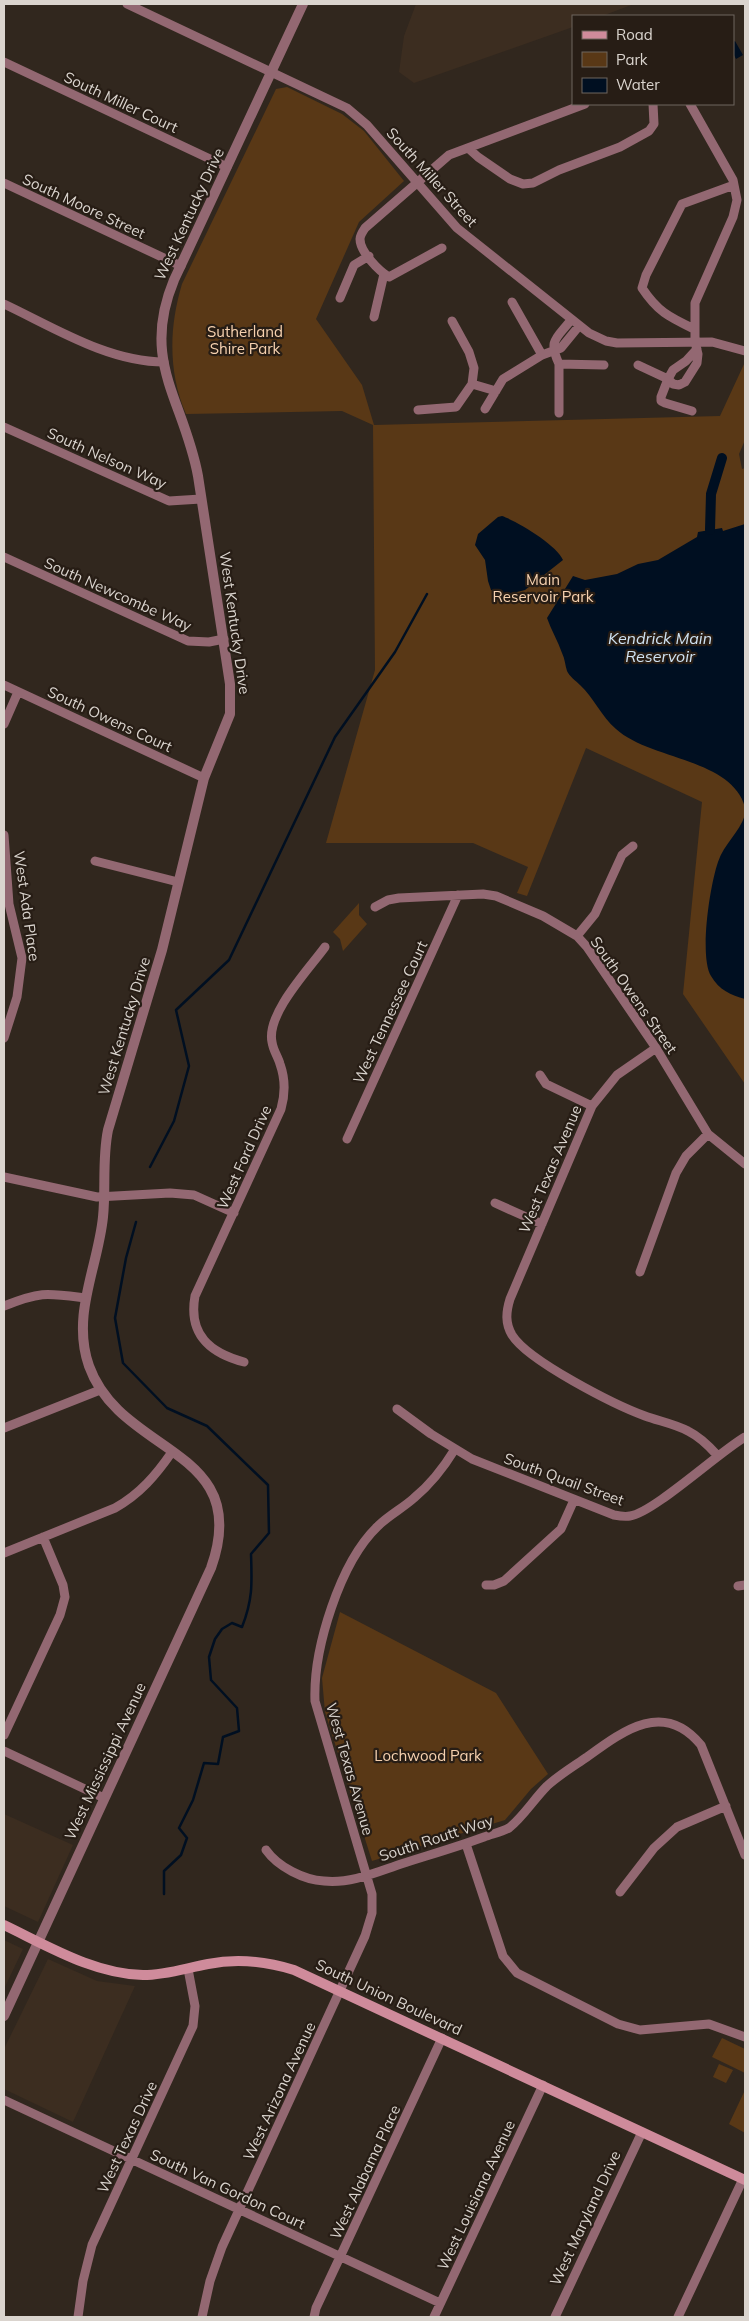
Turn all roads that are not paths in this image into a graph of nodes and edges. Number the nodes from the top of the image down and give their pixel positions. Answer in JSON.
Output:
{"nodes":[{"id":1,"x":127,"y":4,"type":"edge"},
{"id":2,"x":303,"y":4,"type":"edge"},
{"id":3,"x":4,"y":62,"type":"edge"},
{"id":4,"x":272,"y":71,"type":"junction"},
{"id":5,"x":582,"y":105,"type":"edge"},
{"id":6,"x":653,"y":105,"type":"edge"},
{"id":7,"x":691,"y":105,"type":"edge"},
{"id":8,"x":468,"y":148,"type":"junction"},
{"id":9,"x":226,"y":168,"type":"junction"},
{"id":10,"x":4,"y":183,"type":"edge"},
{"id":11,"x":416,"y":184,"type":"junction"},
{"id":12,"x":734,"y":185,"type":"junction"},
{"id":13,"x":442,"y":248,"type":"dead end"},
{"id":14,"x":369,"y":256,"type":"junction"},
{"id":15,"x":181,"y":266,"type":"junction"},
{"id":16,"x":384,"y":274,"type":"junction"},
{"id":17,"x":340,"y":298,"type":"dead end"},
{"id":18,"x":512,"y":302,"type":"dead end"},
{"id":19,"x":4,"y":304,"type":"edge"},
{"id":20,"x":374,"y":317,"type":"dead end"},
{"id":21,"x":570,"y":320,"type":"junction"},
{"id":22,"x":452,"y":321,"type":"dead end"},
{"id":23,"x":579,"y":326,"type":"junction"},
{"id":24,"x":694,"y":328,"type":"junction"},
{"id":25,"x":696,"y":345,"type":"junction"},
{"id":26,"x":552,"y":350,"type":"junction"},
{"id":27,"x":745,"y":351,"type":"edge"},
{"id":28,"x":542,"y":355,"type":"junction"},
{"id":29,"x":164,"y":362,"type":"junction"},
{"id":30,"x":559,"y":364,"type":"junction"},
{"id":31,"x":604,"y":365,"type":"dead end"},
{"id":32,"x":638,"y":365,"type":"dead end"},
{"id":33,"x":668,"y":378,"type":"junction"},
{"id":34,"x":472,"y":384,"type":"junction"},
{"id":35,"x":496,"y":391,"type":"junction"},
{"id":36,"x":485,"y":409,"type":"dead end"},
{"id":37,"x":418,"y":410,"type":"dead end"},
{"id":38,"x":692,"y":411,"type":"dead end"},
{"id":39,"x":559,"y":413,"type":"dead end"},
{"id":40,"x":4,"y":427,"type":"edge"},
{"id":41,"x":202,"y":499,"type":"junction"},
{"id":42,"x":4,"y":557,"type":"edge"},
{"id":43,"x":224,"y":639,"type":"junction"},
{"id":44,"x":4,"y":686,"type":"edge"},
{"id":45,"x":18,"y":692,"type":"junction"},
{"id":46,"x":4,"y":724,"type":"edge"},
{"id":47,"x":204,"y":778,"type":"junction"},
{"id":48,"x":4,"y":835,"type":"edge"},
{"id":49,"x":633,"y":846,"type":"dead end"},
{"id":50,"x":95,"y":861,"type":"dead end"},
{"id":51,"x":178,"y":882,"type":"junction"},
{"id":52,"x":458,"y":895,"type":"junction"},
{"id":53,"x":7,"y":905,"type":"edge"},
{"id":54,"x":375,"y":908,"type":"dead end"},
{"id":55,"x":577,"y":936,"type":"junction"},
{"id":56,"x":325,"y":947,"type":"dead end"},
{"id":57,"x":4,"y":1038,"type":"edge"},
{"id":58,"x":656,"y":1048,"type":"junction"},
{"id":59,"x":540,"y":1075,"type":"dead end"},
{"id":60,"x":592,"y":1106,"type":"junction"},
{"id":61,"x":708,"y":1134,"type":"junction"},
{"id":62,"x":347,"y":1139,"type":"dead end"},
{"id":63,"x":745,"y":1164,"type":"edge"},
{"id":64,"x":4,"y":1177,"type":"edge"},
{"id":65,"x":104,"y":1196,"type":"junction"},
{"id":66,"x":494,"y":1203,"type":"dead end"},
{"id":67,"x":234,"y":1213,"type":"junction"},
{"id":68,"x":542,"y":1224,"type":"junction"},
{"id":69,"x":640,"y":1272,"type":"dead end"},
{"id":70,"x":86,"y":1298,"type":"junction"},
{"id":71,"x":4,"y":1306,"type":"edge"},
{"id":72,"x":244,"y":1362,"type":"dead end"},
{"id":73,"x":100,"y":1390,"type":"junction"},
{"id":74,"x":398,"y":1409,"type":"dead end"},
{"id":75,"x":4,"y":1428,"type":"edge"},
{"id":76,"x":745,"y":1437,"type":"edge"},
{"id":77,"x":455,"y":1449,"type":"junction"},
{"id":78,"x":172,"y":1452,"type":"junction"},
{"id":79,"x":717,"y":1455,"type":"junction"},
{"id":80,"x":574,"y":1500,"type":"junction"},
{"id":81,"x":220,"y":1515,"type":"joint"},
{"id":82,"x":44,"y":1536,"type":"junction"},
{"id":83,"x":4,"y":1553,"type":"edge"},
{"id":84,"x":486,"y":1584,"type":"dead end"},
{"id":85,"x":4,"y":1735,"type":"edge"},
{"id":86,"x":4,"y":1751,"type":"edge"},
{"id":87,"x":104,"y":1798,"type":"junction"},
{"id":88,"x":726,"y":1806,"type":"junction"},
{"id":89,"x":466,"y":1844,"type":"junction"},
{"id":90,"x":266,"y":1850,"type":"dead end"},
{"id":91,"x":745,"y":1855,"type":"edge"},
{"id":92,"x":366,"y":1875,"type":"junction"},
{"id":93,"x":620,"y":1892,"type":"dead end"},
{"id":94,"x":4,"y":1925,"type":"edge"},
{"id":95,"x":39,"y":1941,"type":"junction"},
{"id":96,"x":188,"y":1969,"type":"junction"},
{"id":97,"x":341,"y":1990,"type":"junction"},
{"id":98,"x":4,"y":2016,"type":"edge"},
{"id":99,"x":745,"y":2037,"type":"edge"},
{"id":100,"x":442,"y":2038,"type":"junction"},
{"id":101,"x":543,"y":2086,"type":"junction"},
{"id":102,"x":4,"y":2100,"type":"edge"},
{"id":103,"x":642,"y":2132,"type":"junction"},
{"id":104,"x":132,"y":2160,"type":"junction"},
{"id":105,"x":744,"y":2179,"type":"edge"},
{"id":106,"x":239,"y":2210,"type":"junction"},
{"id":107,"x":340,"y":2257,"type":"junction"},
{"id":108,"x":440,"y":2303,"type":"junction"},
{"id":109,"x":78,"y":2317,"type":"edge"},
{"id":110,"x":202,"y":2317,"type":"edge"},
{"id":111,"x":314,"y":2317,"type":"edge"},
{"id":112,"x":434,"y":2317,"type":"edge"},
{"id":113,"x":555,"y":2317,"type":"edge"},
{"id":114,"x":678,"y":2317,"type":"edge"}],
"edges":[{"from":1,"to":4,"type":"street","name":"South Miller Street"},
{"from":2,"to":4,"type":"street","name":"West Kentucky Drive"},
{"from":3,"to":9,"type":"street","name":"South Miller Court"},
{"from":4,"to":9,"type":"street","name":"West Kentucky Drive"},
{"from":4,"to":11,"type":"street","name":"South Miller Street"},
{"from":5,"to":8,"type":"street"},
{"from":6,"to":8,"type":"street"},
{"from":7,"to":12,"type":"street"},
{"from":8,"to":11,"type":"street"},
{"from":9,"to":15,"type":"street","name":"West Kentucky Drive"},
{"from":10,"to":15,"type":"street","name":"South Moore Street"},
{"from":11,"to":14,"type":"street"},
{"from":11,"to":21,"type":"street","name":"South Miller Street"},
{"from":12,"to":24,"type":"street"},
{"from":12,"to":24,"type":"street"},
{"from":13,"to":16,"type":"street"},
{"from":14,"to":16,"type":"street"},
{"from":14,"to":17,"type":"street"},
{"from":15,"to":29,"type":"street","name":"West Kentucky Drive"},
{"from":16,"to":20,"type":"street"},
{"from":18,"to":28,"type":"street"},
{"from":19,"to":29,"type":"street"},
{"from":21,"to":23,"type":"street","name":"South Miller Street"},
{"from":21,"to":26,"type":"street"},
{"from":22,"to":34,"type":"street"},
{"from":23,"to":25,"type":"street","name":"South Miller Street"},
{"from":23,"to":26,"type":"street"},
{"from":24,"to":25,"type":"street"},
{"from":25,"to":27,"type":"street","name":"South Miller Street"},
{"from":25,"to":33,"type":"street"},
{"from":25,"to":33,"type":"street"},
{"from":26,"to":28,"type":"street"},
{"from":26,"to":30,"type":"street"},
{"from":28,"to":35,"type":"street"},
{"from":29,"to":41,"type":"street","name":"West Kentucky Drive"},
{"from":30,"to":31,"type":"street"},
{"from":30,"to":39,"type":"street"},
{"from":32,"to":33,"type":"street"},
{"from":33,"to":38,"type":"street"},
{"from":34,"to":35,"type":"street"},
{"from":34,"to":37,"type":"street"},
{"from":35,"to":36,"type":"street"},
{"from":40,"to":41,"type":"street","name":"South Nelson Way"},
{"from":41,"to":43,"type":"street","name":"West Kentucky Drive"},
{"from":42,"to":43,"type":"street","name":"South Newcombe Way"},
{"from":43,"to":47,"type":"street","name":"West Kentucky Drive"},
{"from":44,"to":45,"type":"street","name":"South Owens Court"},
{"from":45,"to":46,"type":"street"},
{"from":45,"to":47,"type":"street","name":"South Owens Court"},
{"from":47,"to":51,"type":"street","name":"West Kentucky Drive"},
{"from":48,"to":53,"type":"street","name":"West Ada Place"},
{"from":49,"to":55,"type":"street"},
{"from":50,"to":51,"type":"street"},
{"from":51,"to":65,"type":"street","name":"West Kentucky Drive"},
{"from":52,"to":54,"type":"street","name":"South Owens Street"},
{"from":52,"to":55,"type":"street","name":"South Owens Street"},
{"from":52,"to":62,"type":"street","name":"West Tennessee Court"},
{"from":53,"to":57,"type":"street","name":"West Ada Place"},
{"from":55,"to":58,"type":"street","name":"South Owens Street"},
{"from":56,"to":67,"type":"street","name":"West Ford Drive"},
{"from":58,"to":60,"type":"street","name":"West Texas Avenue"},
{"from":58,"to":61,"type":"street","name":"South Owens Street"},
{"from":59,"to":60,"type":"street"},
{"from":60,"to":68,"type":"street","name":"West Texas Avenue"},
{"from":61,"to":63,"type":"street","name":"South Owens Street"},
{"from":61,"to":69,"type":"street"},
{"from":64,"to":65,"type":"street"},
{"from":65,"to":67,"type":"street"},
{"from":65,"to":70,"type":"street","name":"West Kentucky Drive"},
{"from":66,"to":68,"type":"street"},
{"from":67,"to":72,"type":"street","name":"West Ford Drive"},
{"from":68,"to":79,"type":"street","name":"West Texas Avenue"},
{"from":70,"to":71,"type":"street"},
{"from":70,"to":73,"type":"street","name":"West Kentucky Drive"},
{"from":73,"to":75,"type":"street"},
{"from":73,"to":78,"type":"street","name":"West Kentucky Drive"},
{"from":74,"to":77,"type":"street","name":"South Quail Street"},
{"from":76,"to":79,"type":"street","name":"South Quail Street"},
{"from":77,"to":80,"type":"street","name":"South Quail Street"},
{"from":77,"to":92,"type":"street","name":"West Texas Avenue"},
{"from":78,"to":81,"type":"street","name":"West Kentucky Drive"},
{"from":78,"to":82,"type":"street"},
{"from":79,"to":80,"type":"street","name":"South Quail Street"},
{"from":80,"to":84,"type":"street"},
{"from":81,"to":87,"type":"street","name":"West Mississippi Avenue"},
{"from":82,"to":83,"type":"street"},
{"from":82,"to":85,"type":"street"},
{"from":86,"to":87,"type":"street"},
{"from":87,"to":95,"type":"street","name":"West Mississippi Avenue"},
{"from":88,"to":89,"type":"street","name":"South Routt Way"},
{"from":88,"to":91,"type":"street","name":"South Routt Way"},
{"from":88,"to":93,"type":"street"},
{"from":89,"to":92,"type":"street","name":"South Routt Way"},
{"from":89,"to":99,"type":"street"},
{"from":90,"to":92,"type":"street","name":"South Routt Way"},
{"from":92,"to":97,"type":"street","name":"West Arizona Avenue"},
{"from":94,"to":95,"type":"main road","name":"South Union Boulevard"},
{"from":95,"to":96,"type":"main road","name":"South Union Boulevard"},
{"from":95,"to":98,"type":"street","name":"West Mississippi Avenue"},
{"from":96,"to":97,"type":"main road","name":"South Union Boulevard"},
{"from":96,"to":104,"type":"street","name":"West Texas Drive"},
{"from":97,"to":100,"type":"main road","name":"South Union Boulevard"},
{"from":97,"to":106,"type":"street","name":"West Arizona Avenue"},
{"from":100,"to":101,"type":"main road","name":"South Union Boulevard"},
{"from":100,"to":107,"type":"street","name":"West Alabama Place"},
{"from":101,"to":103,"type":"main road","name":"South Union Boulevard"},
{"from":101,"to":108,"type":"street","name":"West Louisiana Avenue"},
{"from":102,"to":104,"type":"street","name":"South Van Gordon Court"},
{"from":103,"to":105,"type":"main road","name":"South Union Boulevard"},
{"from":103,"to":113,"type":"street","name":"West Maryland Drive"},
{"from":104,"to":106,"type":"street","name":"South Van Gordon Court"},
{"from":104,"to":109,"type":"street","name":"West Texas Drive"},
{"from":105,"to":114,"type":"street"},
{"from":106,"to":107,"type":"street","name":"South Van Gordon Court"},
{"from":106,"to":110,"type":"street","name":"West Arizona Avenue"},
{"from":107,"to":108,"type":"street","name":"South Van Gordon Court"},
{"from":107,"to":111,"type":"street","name":"West Alabama Place"},
{"from":108,"to":112,"type":"street","name":"West Louisiana Avenue"}]}
